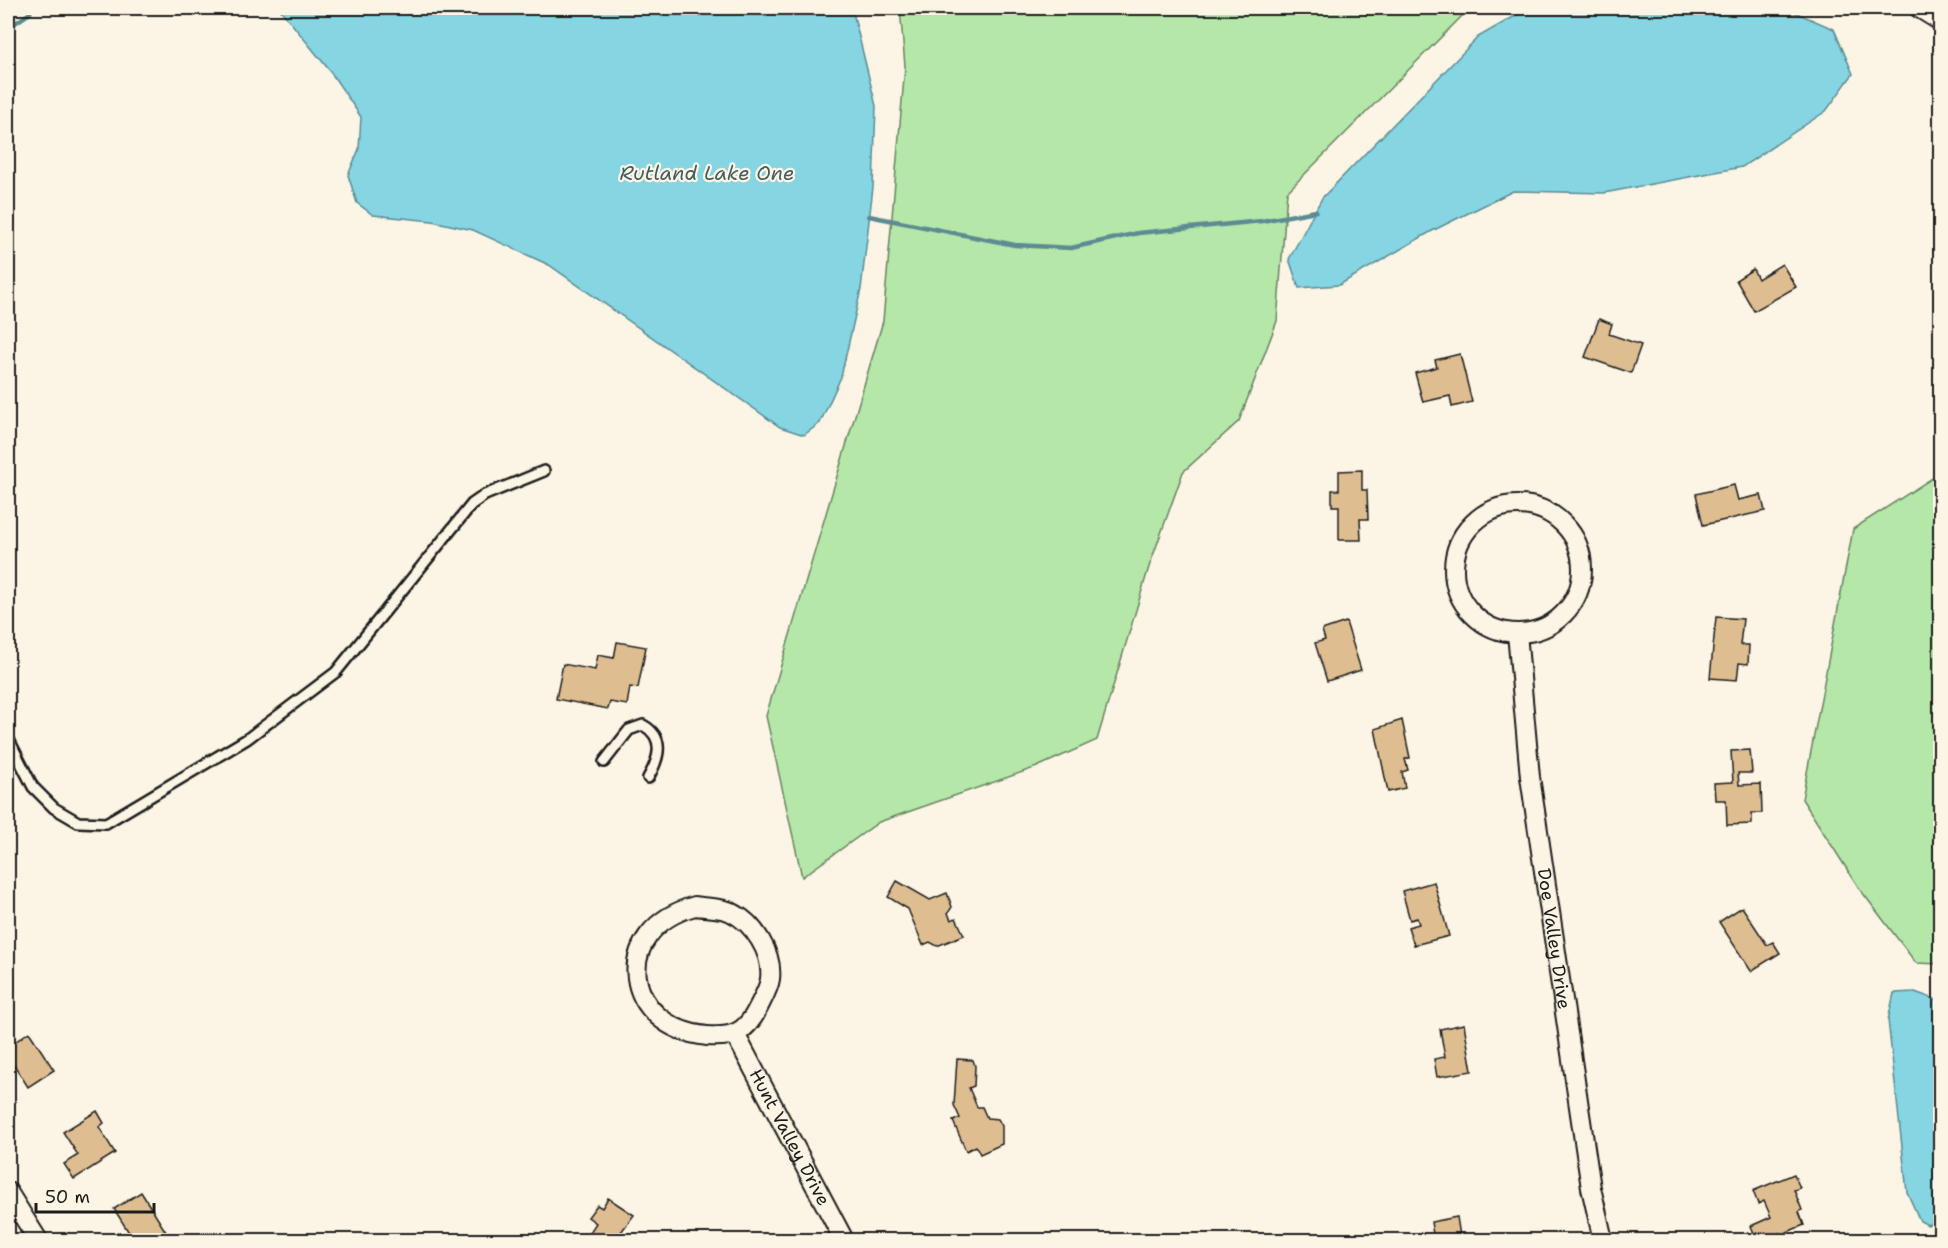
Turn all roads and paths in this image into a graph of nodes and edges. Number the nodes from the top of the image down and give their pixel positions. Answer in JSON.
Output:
{"nodes":[{"id":1,"x":1919,"y":8,"type":"edge"},
{"id":2,"x":1941,"y":21,"type":"edge"},
{"id":3,"x":544,"y":471,"type":"dead end"},
{"id":4,"x":1517,"y":633,"type":"junction"},
{"id":5,"x":8,"y":738,"type":"edge"},
{"id":6,"x":604,"y":762,"type":"dead end"},
{"id":7,"x":648,"y":778,"type":"dead end"},
{"id":8,"x":735,"y":1034,"type":"junction"},
{"id":9,"x":8,"y":1191,"type":"edge"},
{"id":10,"x":38,"y":1240,"type":"edge"},
{"id":11,"x":844,"y":1240,"type":"edge"},
{"id":12,"x":1603,"y":1240,"type":"edge"}],
"edges":[{"from":1,"to":2,"type":"street"},
{"from":3,"to":5,"type":"lane"},
{"from":4,"to":4,"type":"street"},
{"from":4,"to":12,"type":"street","name":"Doe Valley Drive"},
{"from":6,"to":7,"type":"lane"},
{"from":8,"to":8,"type":"street"},
{"from":8,"to":11,"type":"street","name":"Hunt Valley Drive"},
{"from":9,"to":10,"type":"street"}]}
